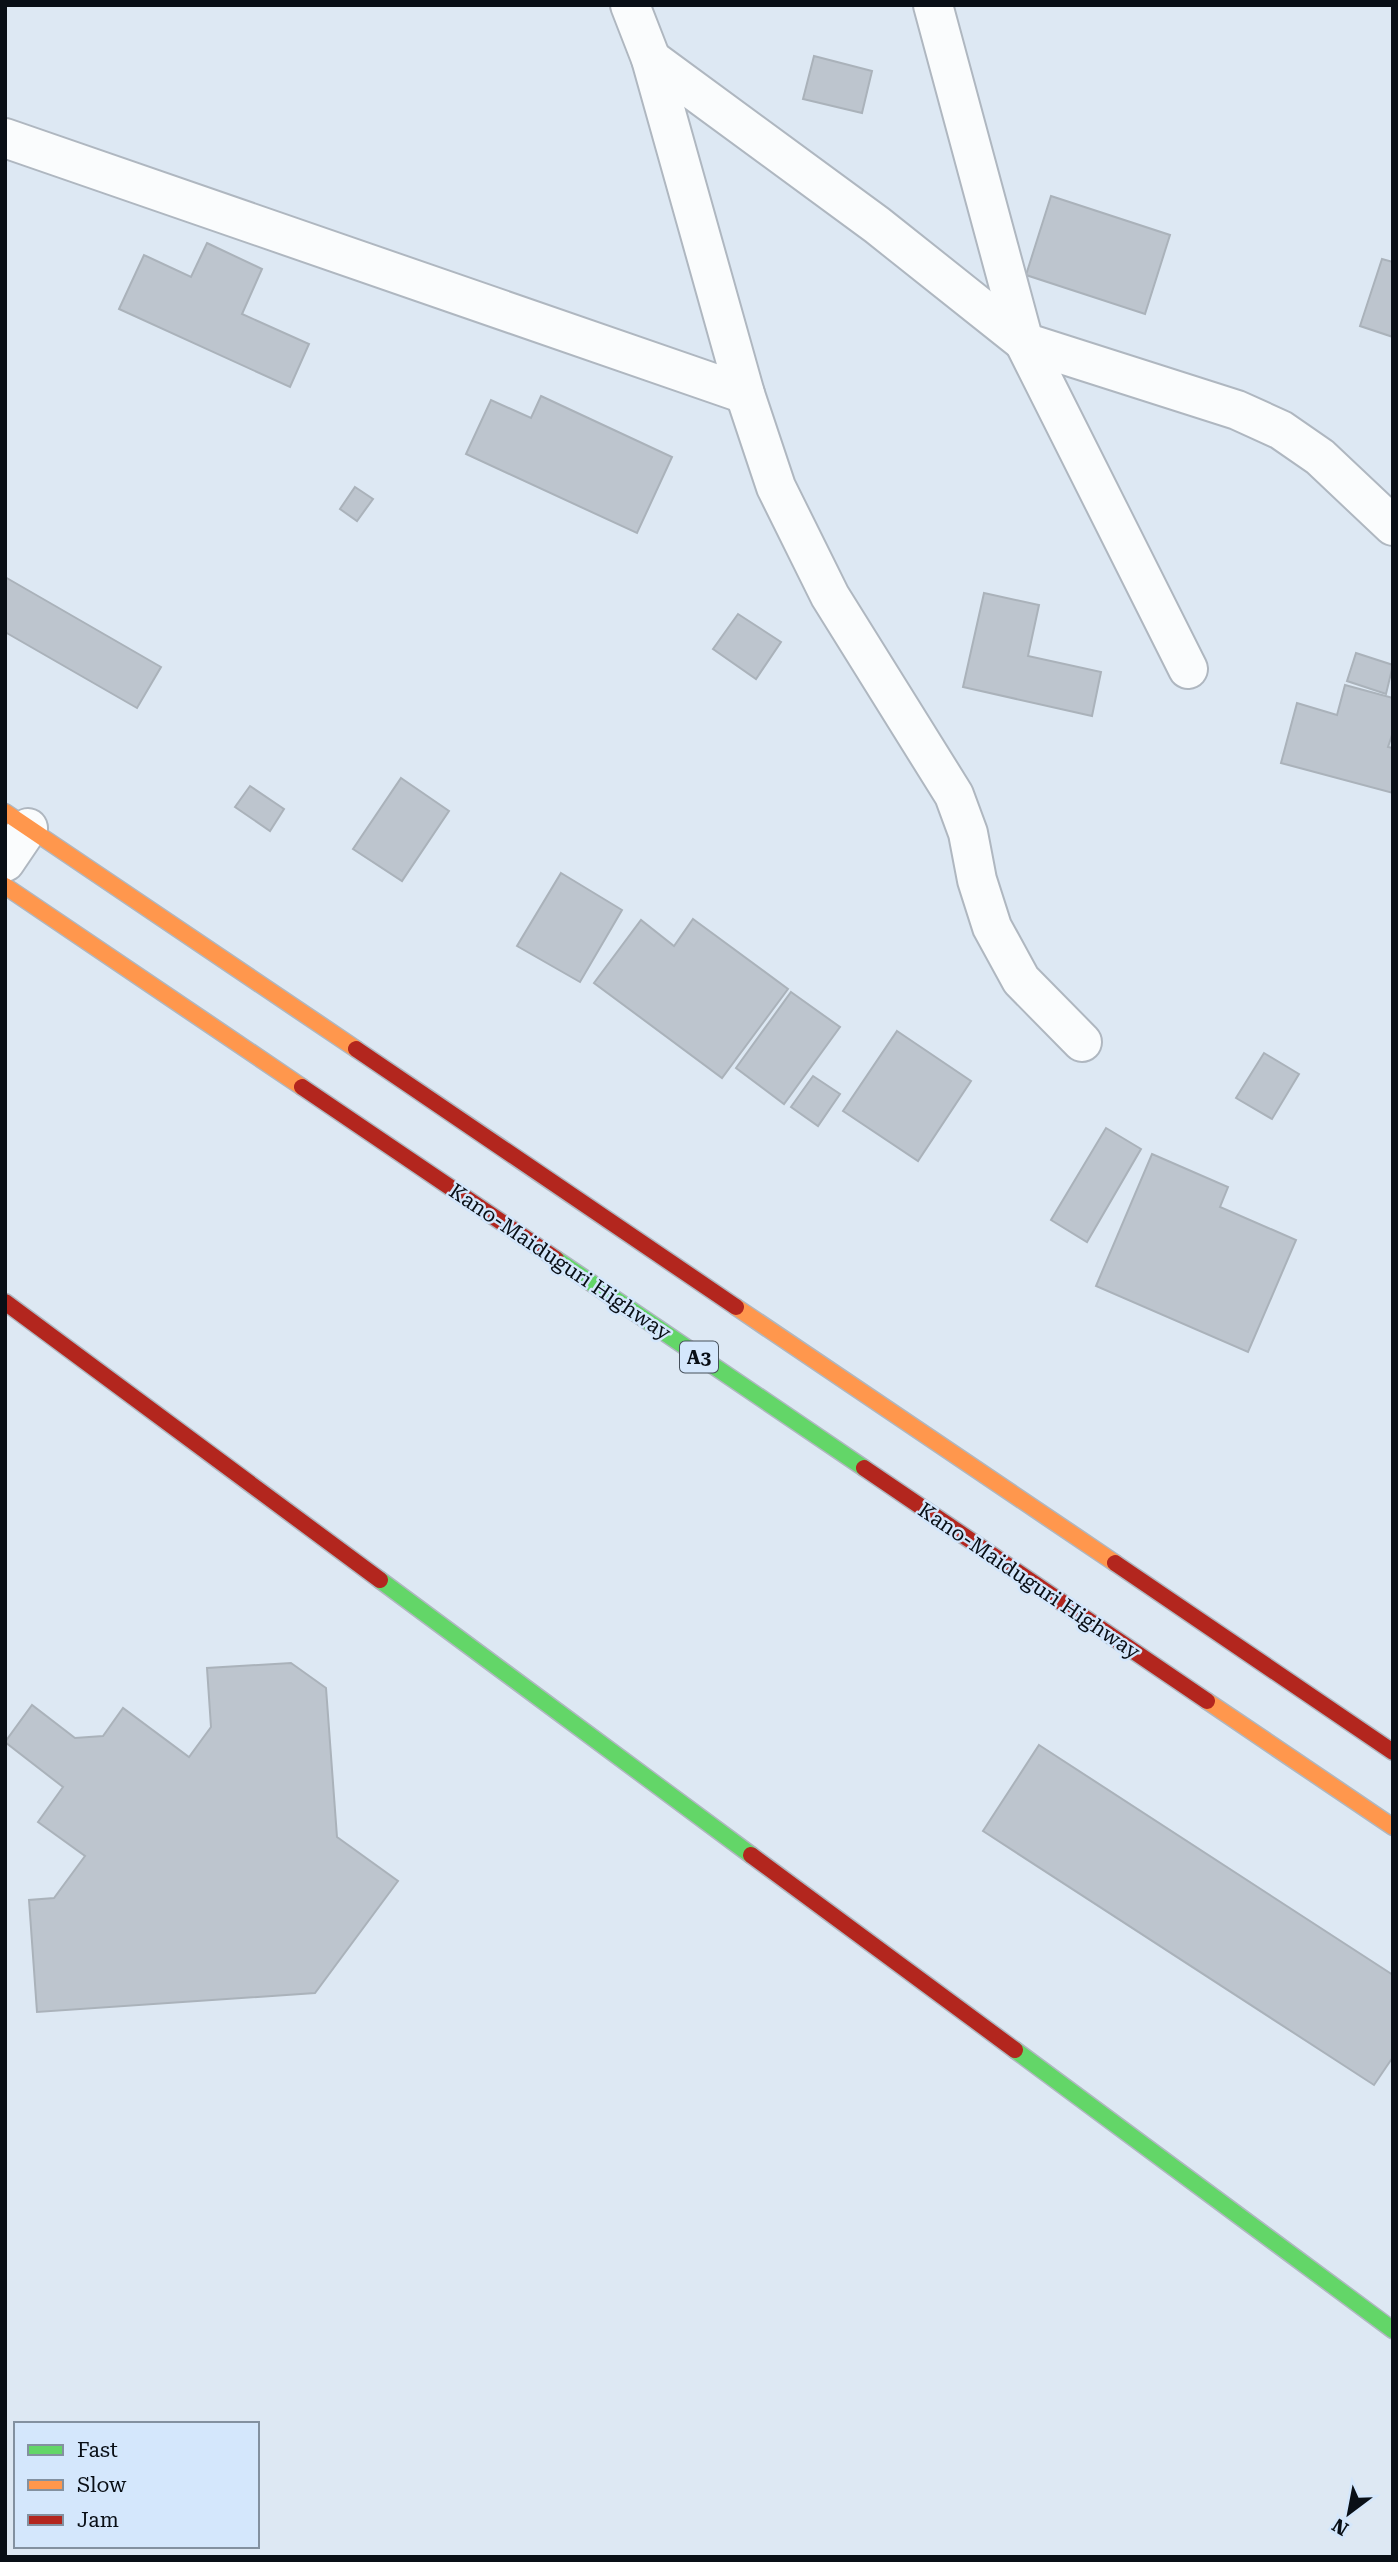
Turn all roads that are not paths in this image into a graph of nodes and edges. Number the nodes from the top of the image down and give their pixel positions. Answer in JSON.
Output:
{"nodes":[{"id":1,"x":630,"y":5,"type":"edge"},
{"id":2,"x":933,"y":5,"type":"edge"},
{"id":3,"x":651,"y":59,"type":"junction"},
{"id":4,"x":5,"y":138,"type":"edge"},
{"id":5,"x":1024,"y":342,"type":"junction"},
{"id":6,"x":745,"y":394,"type":"junction"},
{"id":7,"x":1393,"y":526,"type":"edge"},
{"id":8,"x":1188,"y":668,"type":"dead end"},
{"id":9,"x":17,"y":820,"type":"edge"},
{"id":10,"x":5,"y":862,"type":"edge"},
{"id":11,"x":5,"y":886,"type":"edge"},
{"id":12,"x":1082,"y":1042,"type":"dead end"},
{"id":13,"x":5,"y":1302,"type":"edge"},
{"id":14,"x":1393,"y":1752,"type":"edge"},
{"id":15,"x":1393,"y":1827,"type":"edge"},
{"id":16,"x":1393,"y":2330,"type":"edge"}],
"edges":[{"from":1,"to":3,"type":"street"},
{"from":2,"to":5,"type":"street"},
{"from":3,"to":5,"type":"street"},
{"from":3,"to":6,"type":"street"},
{"from":4,"to":6,"type":"street"},
{"from":5,"to":7,"type":"street"},
{"from":5,"to":8,"type":"street"},
{"from":6,"to":12,"type":"street"},
{"from":9,"to":10,"type":"street"},
{"from":9,"to":14,"type":"main road"},
{"from":11,"to":15,"type":"main road","name":"Kano-Maiduguri Highway","number":"A3"},
{"from":13,"to":16,"type":"main road"}]}
